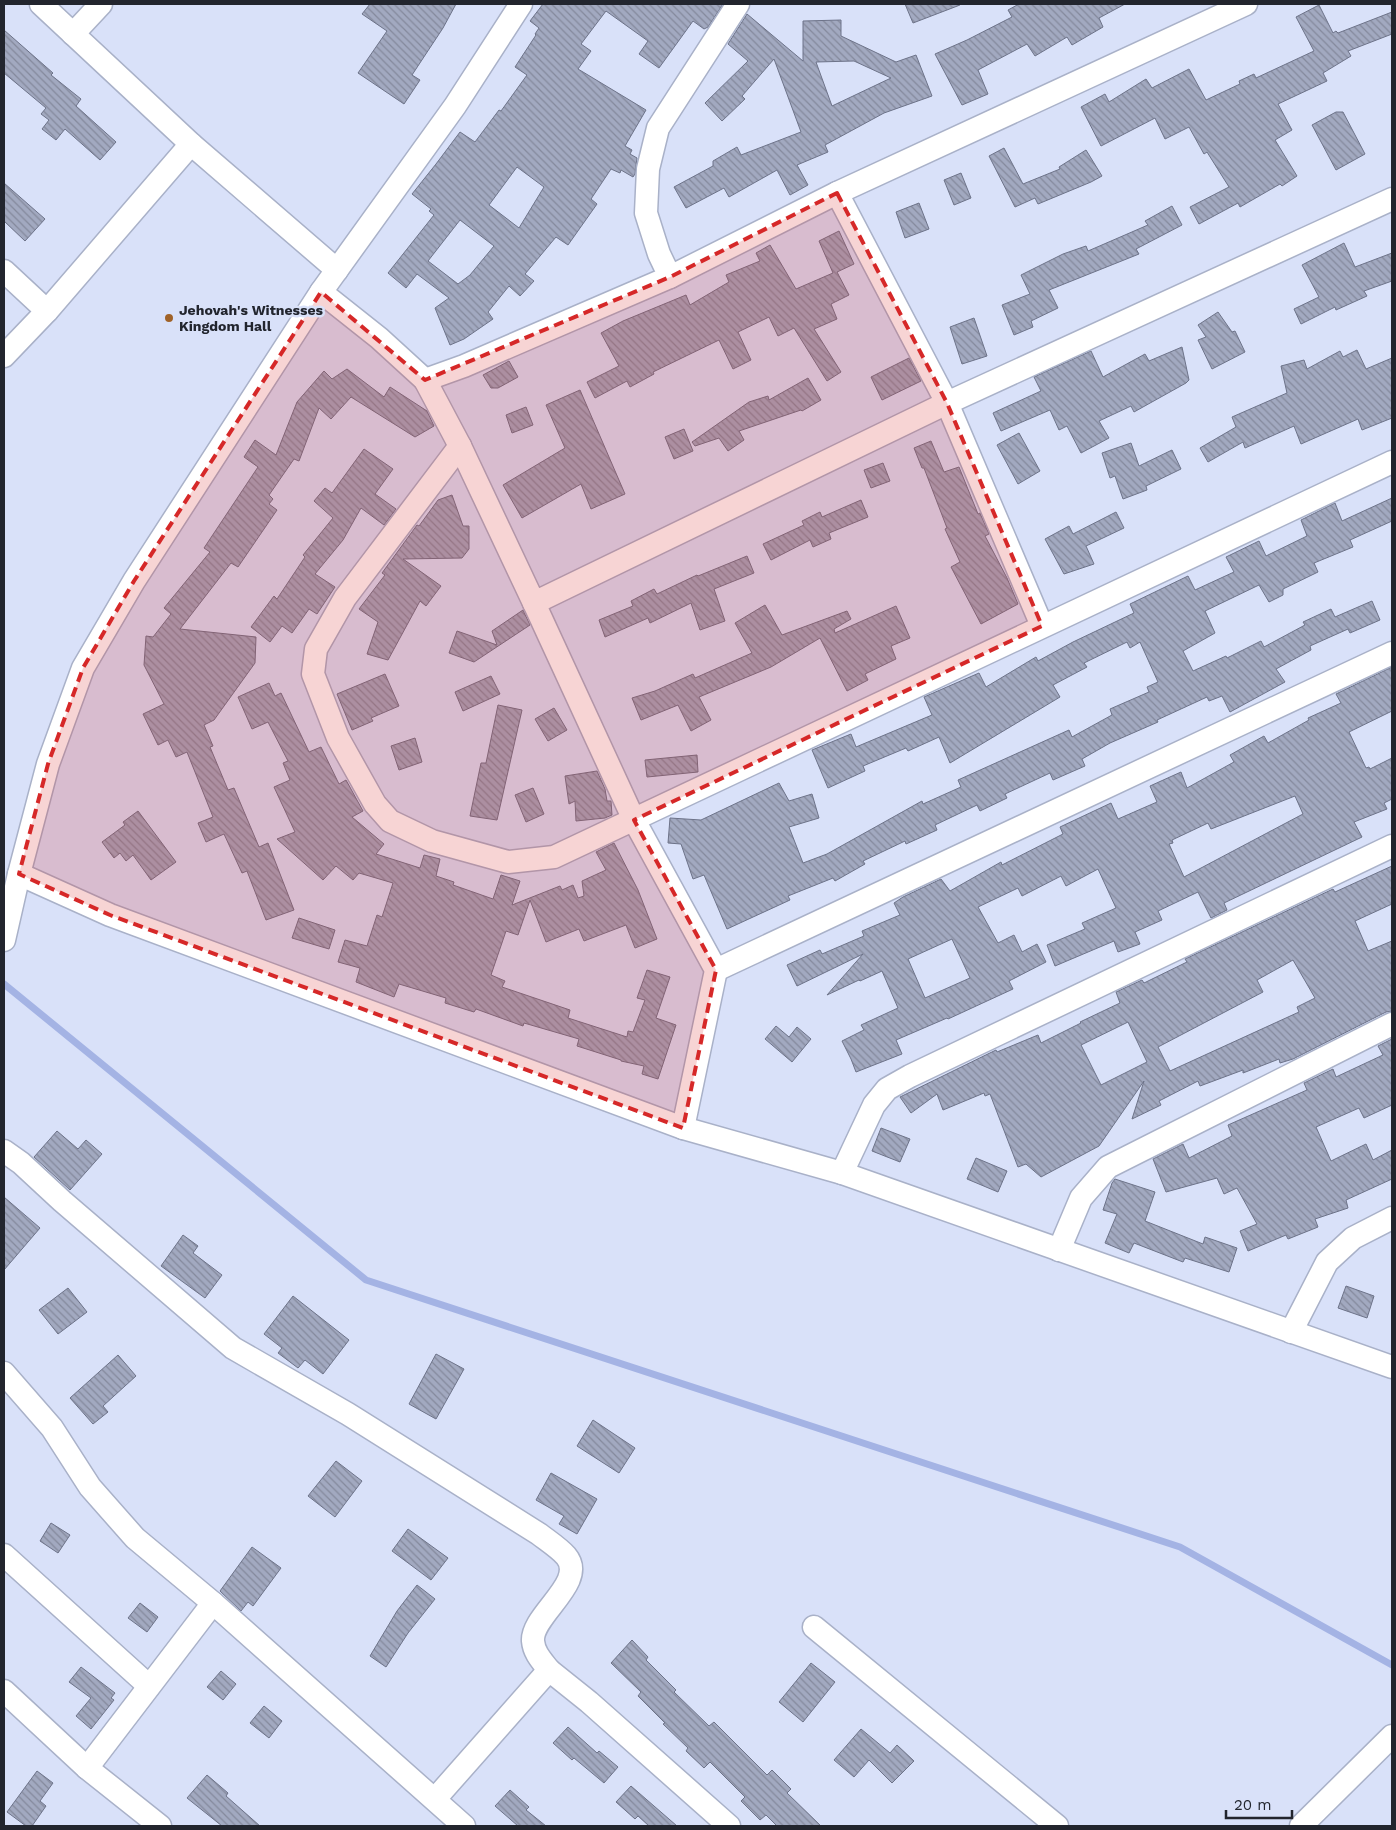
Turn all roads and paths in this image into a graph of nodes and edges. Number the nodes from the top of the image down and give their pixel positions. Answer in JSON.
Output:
{"nodes":[{"id":1,"x":41,"y":4,"type":"edge"},
{"id":2,"x":101,"y":4,"type":"edge"},
{"id":3,"x":521,"y":4,"type":"edge"},
{"id":4,"x":738,"y":4,"type":"edge"},
{"id":5,"x":1246,"y":4,"type":"edge"},
{"id":6,"x":73,"y":34,"type":"junction"},
{"id":7,"x":191,"y":144,"type":"junction"},
{"id":8,"x":837,"y":193,"type":"junction"},
{"id":9,"x":1392,"y":198,"type":"edge"},
{"id":10,"x":337,"y":270,"type":"junction"},
{"id":11,"x":4,"y":271,"type":"edge"},
{"id":12,"x":670,"y":277,"type":"junction"},
{"id":13,"x":321,"y":292,"type":"junction"},
{"id":14,"x":47,"y":311,"type":"junction"},
{"id":15,"x":4,"y":356,"type":"edge"},
{"id":16,"x":425,"y":380,"type":"junction"},
{"id":17,"x":947,"y":403,"type":"junction"},
{"id":18,"x":460,"y":446,"type":"junction"},
{"id":19,"x":1392,"y":462,"type":"edge"},
{"id":20,"x":534,"y":602,"type":"junction"},
{"id":21,"x":1042,"y":626,"type":"junction"},
{"id":22,"x":1392,"y":653,"type":"edge"},
{"id":23,"x":634,"y":820,"type":"junction"},
{"id":24,"x":1392,"y":846,"type":"edge"},
{"id":25,"x":19,"y":874,"type":"junction"},
{"id":26,"x":4,"y":940,"type":"edge"},
{"id":27,"x":716,"y":970,"type":"junction"},
{"id":28,"x":1392,"y":1024,"type":"edge"},
{"id":29,"x":683,"y":1128,"type":"junction"},
{"id":30,"x":4,"y":1151,"type":"edge"},
{"id":31,"x":842,"y":1173,"type":"junction"},
{"id":32,"x":1392,"y":1218,"type":"edge"},
{"id":33,"x":1059,"y":1250,"type":"junction"},
{"id":34,"x":1291,"y":1332,"type":"junction"},
{"id":35,"x":1392,"y":1367,"type":"edge"},
{"id":36,"x":4,"y":1373,"type":"edge"},
{"id":37,"x":4,"y":1555,"type":"edge"},
{"id":38,"x":213,"y":1603,"type":"junction"},
{"id":39,"x":814,"y":1626,"type":"dead end"},
{"id":40,"x":549,"y":1670,"type":"junction"},
{"id":41,"x":150,"y":1686,"type":"junction"},
{"id":42,"x":4,"y":1691,"type":"edge"},
{"id":43,"x":1392,"y":1736,"type":"edge"},
{"id":44,"x":87,"y":1768,"type":"junction"},
{"id":45,"x":435,"y":1800,"type":"junction"},
{"id":46,"x":160,"y":1826,"type":"edge"},
{"id":47,"x":464,"y":1826,"type":"edge"},
{"id":48,"x":729,"y":1826,"type":"edge"},
{"id":49,"x":1057,"y":1826,"type":"edge"},
{"id":50,"x":1301,"y":1826,"type":"edge"}],
"edges":[{"from":1,"to":6,"type":"street"},
{"from":2,"to":6,"type":"street"},
{"from":3,"to":10,"type":"street"},
{"from":4,"to":12,"type":"street"},
{"from":5,"to":8,"type":"street"},
{"from":6,"to":7,"type":"street"},
{"from":7,"to":10,"type":"street"},
{"from":7,"to":14,"type":"street"},
{"from":8,"to":12,"type":"street"},
{"from":8,"to":17,"type":"street"},
{"from":9,"to":17,"type":"street"},
{"from":10,"to":13,"type":"street"},
{"from":11,"to":14,"type":"street"},
{"from":12,"to":16,"type":"street"},
{"from":13,"to":16,"type":"street"},
{"from":13,"to":25,"type":"street"},
{"from":14,"to":15,"type":"street"},
{"from":16,"to":18,"type":"street"},
{"from":17,"to":20,"type":"street"},
{"from":17,"to":21,"type":"street"},
{"from":18,"to":20,"type":"street"},
{"from":18,"to":23,"type":"street"},
{"from":19,"to":21,"type":"street"},
{"from":20,"to":23,"type":"street"},
{"from":21,"to":23,"type":"street"},
{"from":22,"to":27,"type":"street"},
{"from":23,"to":27,"type":"street"},
{"from":24,"to":31,"type":"street"},
{"from":25,"to":26,"type":"street"},
{"from":25,"to":29,"type":"street"},
{"from":27,"to":29,"type":"street"},
{"from":28,"to":33,"type":"street"},
{"from":29,"to":31,"type":"street"},
{"from":30,"to":40,"type":"street"},
{"from":31,"to":33,"type":"street"},
{"from":32,"to":34,"type":"street"},
{"from":33,"to":34,"type":"street"},
{"from":34,"to":35,"type":"street"},
{"from":36,"to":38,"type":"street"},
{"from":37,"to":41,"type":"street"},
{"from":38,"to":41,"type":"street"},
{"from":38,"to":45,"type":"street"},
{"from":39,"to":49,"type":"street"},
{"from":40,"to":45,"type":"street"},
{"from":40,"to":48,"type":"street"},
{"from":41,"to":44,"type":"street"},
{"from":42,"to":44,"type":"street"},
{"from":43,"to":50,"type":"street"},
{"from":44,"to":46,"type":"street"},
{"from":45,"to":47,"type":"street"}]}
